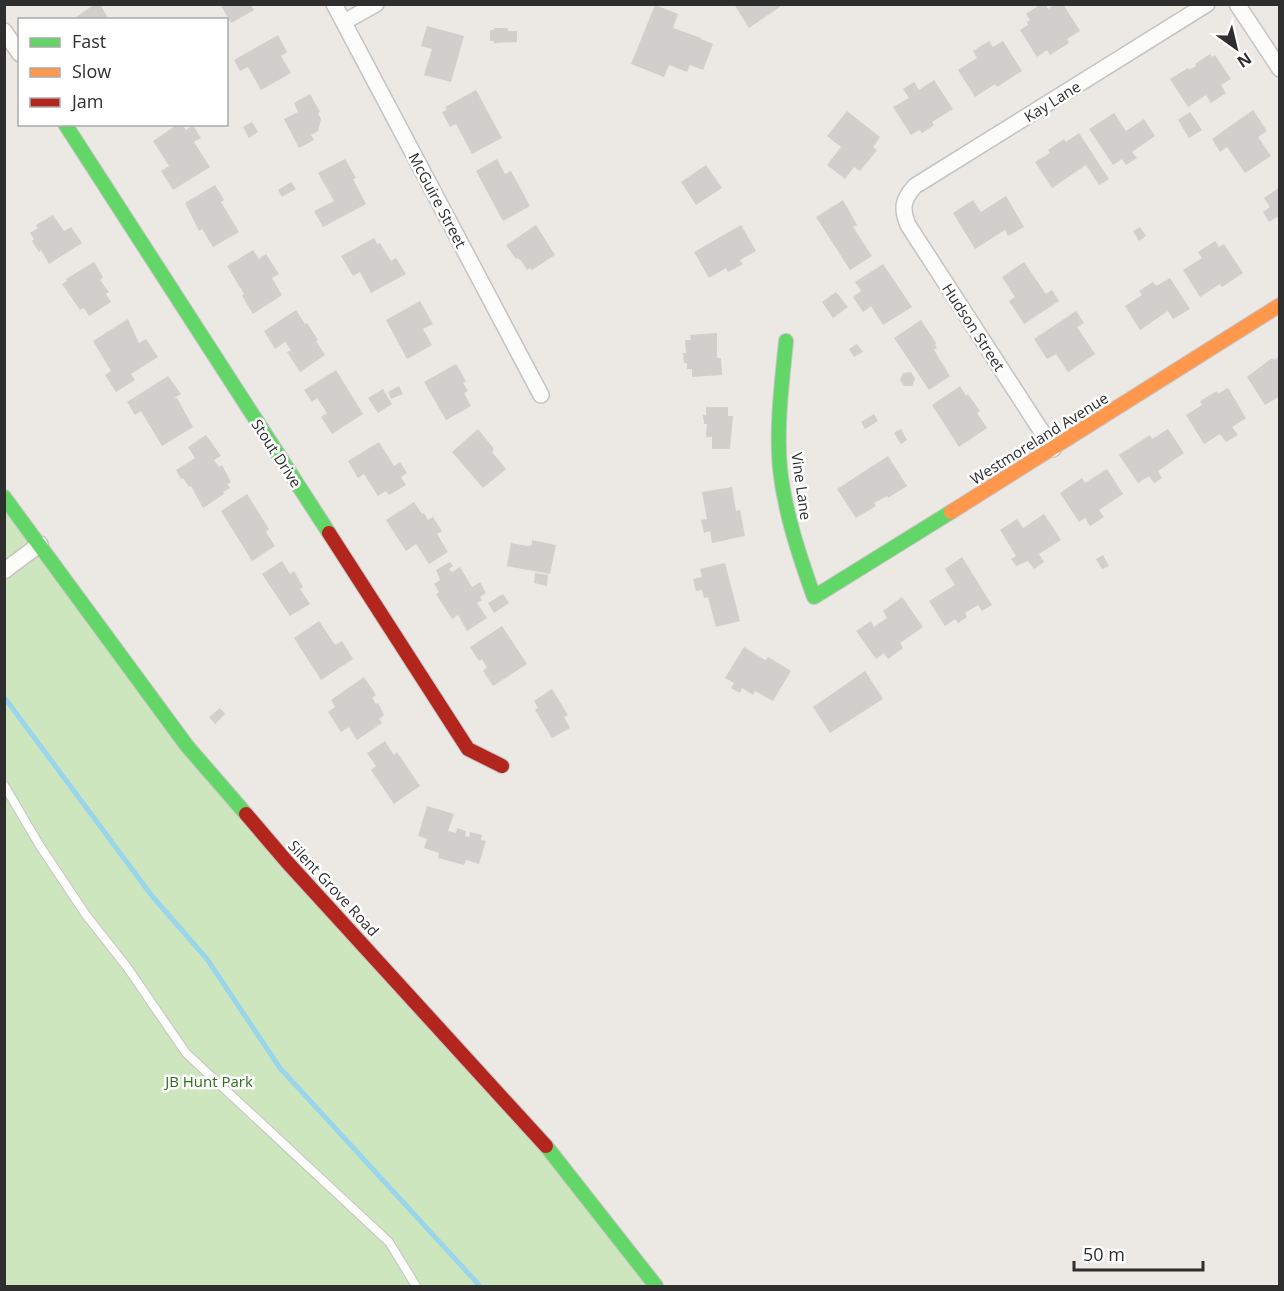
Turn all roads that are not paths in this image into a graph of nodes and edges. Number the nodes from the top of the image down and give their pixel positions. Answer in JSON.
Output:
{"nodes":[{"id":1,"x":334,"y":4,"type":"edge"},
{"id":2,"x":376,"y":4,"type":"edge"},
{"id":3,"x":1207,"y":4,"type":"edge"},
{"id":4,"x":1237,"y":4,"type":"edge"},
{"id":5,"x":344,"y":22,"type":"junction"},
{"id":6,"x":4,"y":31,"type":"edge"},
{"id":7,"x":18,"y":51,"type":"edge"},
{"id":8,"x":1280,"y":69,"type":"edge"},
{"id":9,"x":66,"y":126,"type":"edge"},
{"id":10,"x":903,"y":203,"type":"joint"},
{"id":11,"x":1280,"y":305,"type":"edge"},
{"id":12,"x":786,"y":341,"type":"dead end"},
{"id":13,"x":541,"y":395,"type":"dead end"},
{"id":14,"x":1053,"y":449,"type":"junction"},
{"id":15,"x":4,"y":497,"type":"edge"},
{"id":16,"x":40,"y":544,"type":"junction"},
{"id":17,"x":4,"y":571,"type":"edge"},
{"id":18,"x":814,"y":597,"type":"joint"},
{"id":19,"x":502,"y":766,"type":"dead end"},
{"id":20,"x":4,"y":785,"type":"edge"},
{"id":21,"x":416,"y":1287,"type":"edge"},
{"id":22,"x":656,"y":1287,"type":"edge"}],
"edges":[{"from":1,"to":5,"type":"street","name":"McGuire Street"},
{"from":2,"to":5,"type":"street"},
{"from":3,"to":10,"type":"street","name":"Kay Lane"},
{"from":4,"to":8,"type":"street"},
{"from":5,"to":13,"type":"street","name":"McGuire Street"},
{"from":6,"to":7,"type":"street"},
{"from":9,"to":19,"type":"street","name":"Stout Drive"},
{"from":10,"to":14,"type":"street","name":"Hudson Street"},
{"from":11,"to":14,"type":"street","name":"Westmoreland Avenue"},
{"from":12,"to":18,"type":"street","name":"Vine Lane"},
{"from":14,"to":18,"type":"street","name":"Westmoreland Avenue"},
{"from":15,"to":16,"type":"street","name":"Silent Grove Road"},
{"from":16,"to":17,"type":"street"},
{"from":16,"to":22,"type":"street","name":"Silent Grove Road"},
{"from":20,"to":21,"type":"lane"}]}
